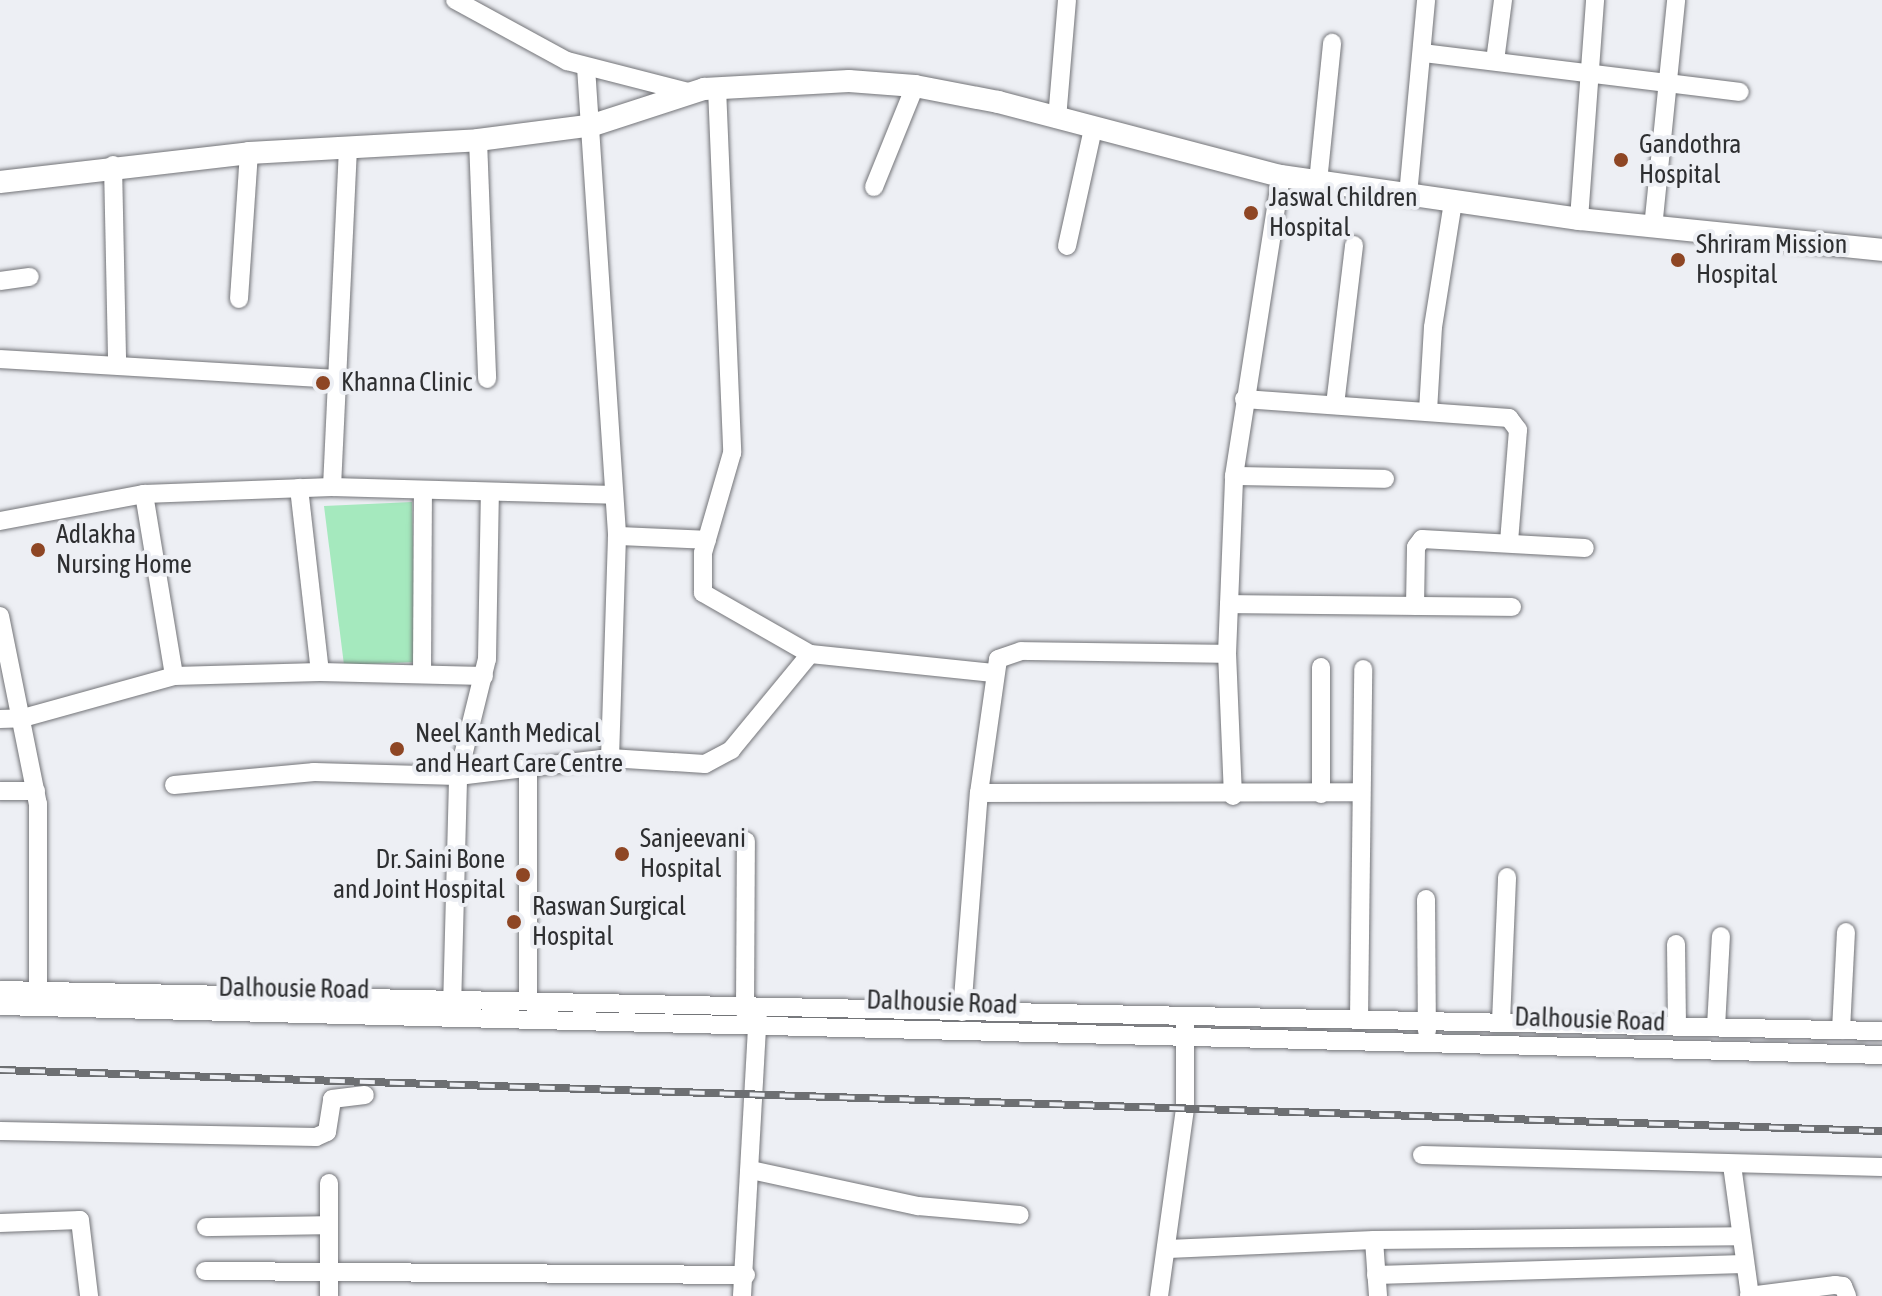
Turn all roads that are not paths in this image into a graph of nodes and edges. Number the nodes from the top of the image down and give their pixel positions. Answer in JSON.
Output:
{"nodes":[{"id":1,"x":455,"y":0,"type":"edge"},
{"id":2,"x":1067,"y":0,"type":"edge"},
{"id":3,"x":1426,"y":0,"type":"edge"},
{"id":4,"x":1503,"y":0,"type":"edge"},
{"id":5,"x":1595,"y":0,"type":"edge"},
{"id":6,"x":1676,"y":0,"type":"edge"},
{"id":7,"x":1332,"y":43,"type":"dead end"},
{"id":8,"x":1423,"y":53,"type":"junction"},
{"id":9,"x":1495,"y":61,"type":"junction"},
{"id":10,"x":586,"y":67,"type":"junction"},
{"id":11,"x":1589,"y":74,"type":"junction"},
{"id":12,"x":1668,"y":82,"type":"junction"},
{"id":13,"x":915,"y":86,"type":"junction"},
{"id":14,"x":717,"y":88,"type":"junction"},
{"id":15,"x":688,"y":92,"type":"junction"},
{"id":16,"x":1740,"y":92,"type":"dead end"},
{"id":17,"x":1057,"y":119,"type":"junction"},
{"id":18,"x":593,"y":125,"type":"junction"},
{"id":19,"x":1093,"y":129,"type":"junction"},
{"id":20,"x":478,"y":140,"type":"junction"},
{"id":21,"x":348,"y":146,"type":"junction"},
{"id":22,"x":249,"y":153,"type":"junction"},
{"id":23,"x":113,"y":165,"type":"junction"},
{"id":24,"x":1281,"y":176,"type":"junction"},
{"id":25,"x":0,"y":182,"type":"edge"},
{"id":26,"x":1318,"y":182,"type":"junction"},
{"id":27,"x":874,"y":187,"type":"dead end"},
{"id":28,"x":1408,"y":195,"type":"junction"},
{"id":29,"x":1453,"y":202,"type":"junction"},
{"id":30,"x":1579,"y":219,"type":"junction"},
{"id":31,"x":1653,"y":228,"type":"junction"},
{"id":32,"x":1354,"y":245,"type":"dead end"},
{"id":33,"x":1067,"y":246,"type":"dead end"},
{"id":34,"x":1882,"y":250,"type":"edge"},
{"id":35,"x":30,"y":277,"type":"dead end"},
{"id":36,"x":0,"y":281,"type":"edge"},
{"id":37,"x":239,"y":299,"type":"dead end"},
{"id":38,"x":0,"y":359,"type":"edge"},
{"id":39,"x":117,"y":364,"type":"junction"},
{"id":40,"x":336,"y":379,"type":"junction"},
{"id":41,"x":487,"y":379,"type":"dead end"},
{"id":42,"x":1244,"y":399,"type":"junction"},
{"id":43,"x":1335,"y":405,"type":"junction"},
{"id":44,"x":1428,"y":411,"type":"junction"},
{"id":45,"x":1234,"y":476,"type":"junction"},
{"id":46,"x":1385,"y":479,"type":"dead end"},
{"id":47,"x":332,"y":487,"type":"junction"},
{"id":48,"x":299,"y":488,"type":"junction"},
{"id":49,"x":423,"y":490,"type":"junction"},
{"id":50,"x":490,"y":492,"type":"junction"},
{"id":51,"x":144,"y":494,"type":"junction"},
{"id":52,"x":614,"y":495,"type":"junction"},
{"id":53,"x":0,"y":521,"type":"edge"},
{"id":54,"x":617,"y":536,"type":"junction"},
{"id":55,"x":707,"y":540,"type":"junction"},
{"id":56,"x":1509,"y":542,"type":"junction"},
{"id":57,"x":1585,"y":548,"type":"dead end"},
{"id":58,"x":1229,"y":604,"type":"junction"},
{"id":59,"x":1415,"y":606,"type":"junction"},
{"id":60,"x":1512,"y":607,"type":"dead end"},
{"id":61,"x":0,"y":616,"type":"edge"},
{"id":62,"x":810,"y":654,"type":"junction"},
{"id":63,"x":1227,"y":654,"type":"junction"},
{"id":64,"x":1321,"y":667,"type":"dead end"},
{"id":65,"x":1363,"y":669,"type":"dead end"},
{"id":66,"x":320,"y":672,"type":"junction"},
{"id":67,"x":422,"y":673,"type":"junction"},
{"id":68,"x":994,"y":673,"type":"junction"},
{"id":69,"x":174,"y":676,"type":"junction"},
{"id":70,"x":484,"y":676,"type":"junction"},
{"id":71,"x":23,"y":718,"type":"junction"},
{"id":72,"x":0,"y":719,"type":"edge"},
{"id":73,"x":610,"y":758,"type":"junction"},
{"id":74,"x":528,"y":767,"type":"junction"},
{"id":75,"x":458,"y":776,"type":"junction"},
{"id":76,"x":174,"y":785,"type":"dead end"},
{"id":77,"x":0,"y":791,"type":"edge"},
{"id":78,"x":36,"y":791,"type":"junction"},
{"id":79,"x":1361,"y":792,"type":"junction"},
{"id":80,"x":979,"y":793,"type":"junction"},
{"id":81,"x":1321,"y":794,"type":"junction"},
{"id":82,"x":1233,"y":796,"type":"junction"},
{"id":83,"x":746,"y":841,"type":"dead end"},
{"id":84,"x":1507,"y":877,"type":"dead end"},
{"id":85,"x":1426,"y":899,"type":"dead end"},
{"id":86,"x":1846,"y":932,"type":"dead end"},
{"id":87,"x":1721,"y":936,"type":"dead end"},
{"id":88,"x":1676,"y":944,"type":"dead end"},
{"id":89,"x":0,"y":990,"type":"edge"},
{"id":90,"x":453,"y":998,"type":"junction"},
{"id":91,"x":528,"y":999,"type":"junction"},
{"id":92,"x":38,"y":1000,"type":"junction"},
{"id":93,"x":0,"y":1006,"type":"edge"},
{"id":94,"x":962,"y":1012,"type":"junction"},
{"id":95,"x":751,"y":1013,"type":"junction"},
{"id":96,"x":452,"y":1018,"type":"junction"},
{"id":97,"x":1359,"y":1019,"type":"junction"},
{"id":98,"x":1426,"y":1021,"type":"junction"},
{"id":99,"x":1501,"y":1022,"type":"junction"},
{"id":100,"x":1185,"y":1024,"type":"junction"},
{"id":101,"x":1677,"y":1024,"type":"junction"},
{"id":102,"x":1716,"y":1027,"type":"junction"},
{"id":103,"x":1841,"y":1030,"type":"junction"},
{"id":104,"x":1882,"y":1031,"type":"edge"},
{"id":105,"x":1427,"y":1042,"type":"junction"},
{"id":106,"x":1882,"y":1055,"type":"edge"},
{"id":107,"x":365,"y":1095,"type":"dead end"},
{"id":108,"x":0,"y":1131,"type":"edge"},
{"id":109,"x":1422,"y":1155,"type":"dead end"},
{"id":110,"x":1732,"y":1165,"type":"junction"},
{"id":111,"x":1882,"y":1167,"type":"edge"},
{"id":112,"x":751,"y":1170,"type":"junction"},
{"id":113,"x":329,"y":1183,"type":"dead end"},
{"id":114,"x":1020,"y":1215,"type":"dead end"},
{"id":115,"x":0,"y":1223,"type":"edge"},
{"id":116,"x":329,"y":1225,"type":"junction"},
{"id":117,"x":206,"y":1227,"type":"dead end"},
{"id":118,"x":1740,"y":1236,"type":"junction"},
{"id":119,"x":1374,"y":1240,"type":"junction"},
{"id":120,"x":1168,"y":1249,"type":"junction"},
{"id":121,"x":1744,"y":1264,"type":"junction"},
{"id":122,"x":329,"y":1270,"type":"junction"},
{"id":123,"x":205,"y":1271,"type":"dead end"},
{"id":124,"x":746,"y":1275,"type":"junction"},
{"id":125,"x":1376,"y":1275,"type":"junction"},
{"id":126,"x":89,"y":1296,"type":"edge"},
{"id":127,"x":329,"y":1296,"type":"edge"},
{"id":128,"x":742,"y":1296,"type":"edge"},
{"id":129,"x":1159,"y":1296,"type":"edge"},
{"id":130,"x":1378,"y":1296,"type":"edge"},
{"id":131,"x":1750,"y":1296,"type":"edge"},
{"id":132,"x":1847,"y":1296,"type":"edge"}],
"edges":[{"from":1,"to":10,"type":"street"},
{"from":2,"to":17,"type":"street"},
{"from":3,"to":8,"type":"street"},
{"from":4,"to":9,"type":"street"},
{"from":5,"to":11,"type":"street"},
{"from":6,"to":12,"type":"street"},
{"from":7,"to":26,"type":"street"},
{"from":8,"to":9,"type":"street"},
{"from":8,"to":28,"type":"street"},
{"from":9,"to":11,"type":"street"},
{"from":10,"to":15,"type":"street"},
{"from":10,"to":18,"type":"street"},
{"from":11,"to":12,"type":"street"},
{"from":11,"to":30,"type":"street"},
{"from":12,"to":16,"type":"street"},
{"from":12,"to":31,"type":"street"},
{"from":13,"to":14,"type":"main road"},
{"from":13,"to":17,"type":"main road"},
{"from":13,"to":27,"type":"street"},
{"from":14,"to":15,"type":"main road"},
{"from":14,"to":55,"type":"street"},
{"from":15,"to":18,"type":"main road"},
{"from":17,"to":19,"type":"main road"},
{"from":18,"to":20,"type":"main road"},
{"from":18,"to":52,"type":"street"},
{"from":19,"to":24,"type":"main road"},
{"from":19,"to":33,"type":"street"},
{"from":20,"to":21,"type":"main road"},
{"from":20,"to":41,"type":"street"},
{"from":21,"to":22,"type":"main road"},
{"from":21,"to":40,"type":"street"},
{"from":22,"to":23,"type":"main road"},
{"from":22,"to":37,"type":"street"},
{"from":23,"to":25,"type":"main road"},
{"from":23,"to":39,"type":"street"},
{"from":24,"to":26,"type":"main road"},
{"from":24,"to":42,"type":"street"},
{"from":26,"to":28,"type":"main road"},
{"from":28,"to":29,"type":"main road"},
{"from":29,"to":30,"type":"main road"},
{"from":29,"to":44,"type":"street"},
{"from":30,"to":31,"type":"main road"},
{"from":31,"to":34,"type":"main road"},
{"from":32,"to":43,"type":"street"},
{"from":35,"to":36,"type":"street"},
{"from":38,"to":39,"type":"street"},
{"from":39,"to":40,"type":"street"},
{"from":40,"to":47,"type":"street"},
{"from":42,"to":43,"type":"street"},
{"from":42,"to":45,"type":"street"},
{"from":43,"to":44,"type":"street"},
{"from":44,"to":56,"type":"street"},
{"from":45,"to":46,"type":"street"},
{"from":45,"to":58,"type":"street"},
{"from":47,"to":48,"type":"street"},
{"from":47,"to":49,"type":"street"},
{"from":48,"to":51,"type":"street"},
{"from":48,"to":66,"type":"street"},
{"from":49,"to":50,"type":"street"},
{"from":49,"to":67,"type":"street"},
{"from":50,"to":52,"type":"street"},
{"from":50,"to":70,"type":"street"},
{"from":51,"to":53,"type":"street"},
{"from":51,"to":69,"type":"street"},
{"from":52,"to":54,"type":"street"},
{"from":54,"to":55,"type":"street"},
{"from":54,"to":73,"type":"street"},
{"from":55,"to":62,"type":"street"},
{"from":56,"to":57,"type":"street"},
{"from":56,"to":59,"type":"street"},
{"from":58,"to":59,"type":"street"},
{"from":58,"to":63,"type":"street"},
{"from":59,"to":60,"type":"street"},
{"from":61,"to":71,"type":"street"},
{"from":62,"to":68,"type":"street"},
{"from":62,"to":73,"type":"street"},
{"from":63,"to":68,"type":"street"},
{"from":63,"to":82,"type":"street"},
{"from":64,"to":81,"type":"street"},
{"from":65,"to":79,"type":"street"},
{"from":66,"to":67,"type":"street"},
{"from":66,"to":69,"type":"street"},
{"from":67,"to":70,"type":"street"},
{"from":68,"to":80,"type":"street"},
{"from":69,"to":71,"type":"street"},
{"from":70,"to":75,"type":"street"},
{"from":71,"to":72,"type":"street"},
{"from":71,"to":78,"type":"street"},
{"from":73,"to":74,"type":"street"},
{"from":74,"to":75,"type":"street"},
{"from":74,"to":91,"type":"street"},
{"from":75,"to":76,"type":"street"},
{"from":75,"to":90,"type":"street"},
{"from":77,"to":78,"type":"street"},
{"from":78,"to":92,"type":"street"},
{"from":79,"to":81,"type":"street"},
{"from":79,"to":97,"type":"street"},
{"from":80,"to":82,"type":"street"},
{"from":80,"to":94,"type":"street"},
{"from":81,"to":82,"type":"street"},
{"from":83,"to":95,"type":"street"},
{"from":84,"to":99,"type":"street"},
{"from":85,"to":98,"type":"street"},
{"from":86,"to":103,"type":"street"},
{"from":87,"to":102,"type":"street"},
{"from":88,"to":101,"type":"street"},
{"from":89,"to":92,"type":"street","name":"Dalhousie Road"},
{"from":90,"to":91,"type":"street","name":"Dalhousie Road"},
{"from":90,"to":92,"type":"street","name":"Dalhousie Road"},
{"from":90,"to":96,"type":"street"},
{"from":91,"to":95,"type":"street","name":"Dalhousie Road"},
{"from":92,"to":93,"type":"street","name":"Dalhousie Road"},
{"from":92,"to":96,"type":"street","name":"Dalhousie Road"},
{"from":94,"to":95,"type":"street","name":"Dalhousie Road"},
{"from":94,"to":100,"type":"street","name":"Dalhousie Road"},
{"from":95,"to":96,"type":"street","name":"Dalhousie Road"},
{"from":95,"to":100,"type":"street","name":"Dalhousie Road"},
{"from":95,"to":112,"type":"street"},
{"from":97,"to":98,"type":"street","name":"Dalhousie Road"},
{"from":97,"to":100,"type":"street","name":"Dalhousie Road"},
{"from":98,"to":99,"type":"street","name":"Dalhousie Road"},
{"from":98,"to":105,"type":"street"},
{"from":99,"to":101,"type":"street","name":"Dalhousie Road"},
{"from":100,"to":105,"type":"street","name":"Dalhousie Road"},
{"from":100,"to":120,"type":"street"},
{"from":101,"to":102,"type":"street","name":"Dalhousie Road"},
{"from":102,"to":103,"type":"street","name":"Dalhousie Road"},
{"from":103,"to":104,"type":"street","name":"Dalhousie Road"},
{"from":105,"to":106,"type":"street","name":"Dalhousie Road"},
{"from":107,"to":108,"type":"street"},
{"from":109,"to":110,"type":"street"},
{"from":110,"to":111,"type":"street"},
{"from":110,"to":118,"type":"street"},
{"from":112,"to":114,"type":"street"},
{"from":112,"to":124,"type":"street"},
{"from":113,"to":116,"type":"street"},
{"from":115,"to":126,"type":"street"},
{"from":116,"to":117,"type":"street"},
{"from":116,"to":122,"type":"street"},
{"from":118,"to":119,"type":"street"},
{"from":118,"to":121,"type":"street"},
{"from":119,"to":120,"type":"street"},
{"from":119,"to":125,"type":"street"},
{"from":120,"to":129,"type":"street"},
{"from":121,"to":125,"type":"street"},
{"from":121,"to":131,"type":"street"},
{"from":122,"to":123,"type":"street"},
{"from":122,"to":124,"type":"street"},
{"from":122,"to":127,"type":"street"},
{"from":124,"to":128,"type":"street"},
{"from":125,"to":130,"type":"street"},
{"from":131,"to":132,"type":"street"}]}
